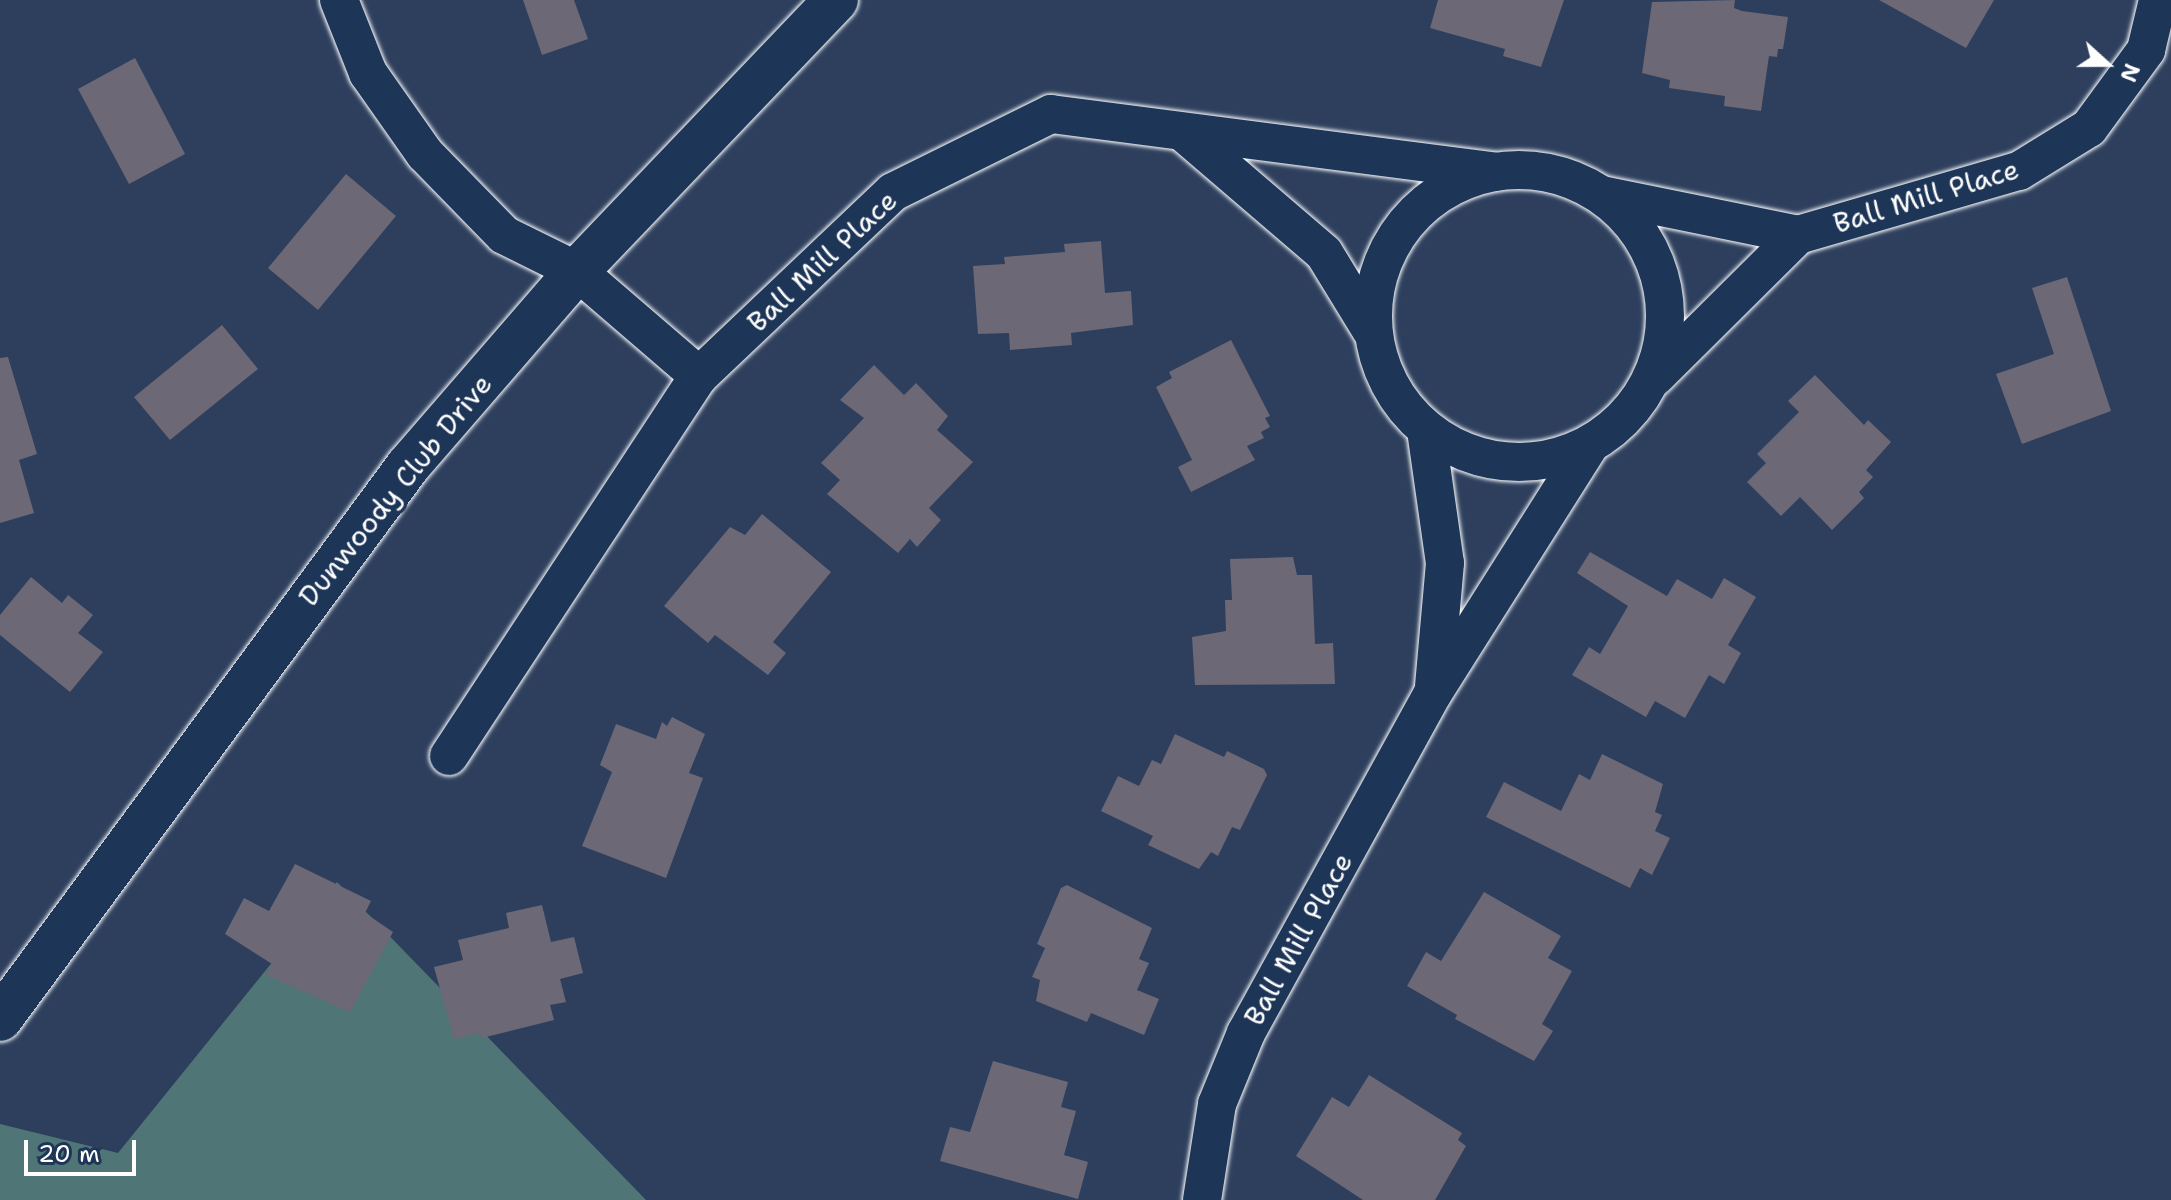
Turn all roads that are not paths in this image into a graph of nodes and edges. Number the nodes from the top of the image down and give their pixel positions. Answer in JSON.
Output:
{"nodes":[{"id":1,"x":339,"y":0,"type":"edge"},
{"id":2,"x":836,"y":0,"type":"edge"},
{"id":3,"x":2158,"y":0,"type":"edge"},
{"id":4,"x":1184,"y":133,"type":"junction"},
{"id":5,"x":1495,"y":172,"type":"junction"},
{"id":6,"x":1602,"y":195,"type":"junction"},
{"id":7,"x":1798,"y":235,"type":"junction"},
{"id":8,"x":577,"y":271,"type":"junction"},
{"id":9,"x":1374,"y":335,"type":"junction"},
{"id":10,"x":699,"y":376,"type":"junction"},
{"id":11,"x":1655,"y":377,"type":"junction"},
{"id":12,"x":1426,"y":430,"type":"junction"},
{"id":13,"x":1590,"y":445,"type":"junction"},
{"id":14,"x":1433,"y":693,"type":"junction"},
{"id":15,"x":449,"y":756,"type":"dead end"},
{"id":16,"x":1,"y":1013,"type":"edge"},
{"id":17,"x":1202,"y":1200,"type":"edge"}],
"edges":[{"from":1,"to":8,"type":"street"},
{"from":2,"to":8,"type":"street","name":"Dunwoody Club Drive"},
{"from":3,"to":7,"type":"street","name":"Ball Mill Place"},
{"from":4,"to":5,"type":"street","name":"Ball Mill Place"},
{"from":4,"to":9,"type":"street"},
{"from":4,"to":10,"type":"street","name":"Ball Mill Place"},
{"from":5,"to":6,"type":"street","name":"Ball Mill Place"},
{"from":5,"to":9,"type":"street"},
{"from":6,"to":7,"type":"street","name":"Ball Mill Place"},
{"from":6,"to":11,"type":"street"},
{"from":7,"to":11,"type":"street","name":"Ball Mill Place"},
{"from":8,"to":10,"type":"street"},
{"from":8,"to":16,"type":"street","name":"Dunwoody Club Drive"},
{"from":9,"to":12,"type":"street"},
{"from":10,"to":15,"type":"street","name":"Ball Mill Place"},
{"from":11,"to":13,"type":"street","name":"Ball Mill Place"},
{"from":12,"to":13,"type":"street"},
{"from":12,"to":14,"type":"street","name":"Ball Mill Place"},
{"from":13,"to":14,"type":"street","name":"Ball Mill Place"},
{"from":14,"to":17,"type":"street","name":"Ball Mill Place"}]}
